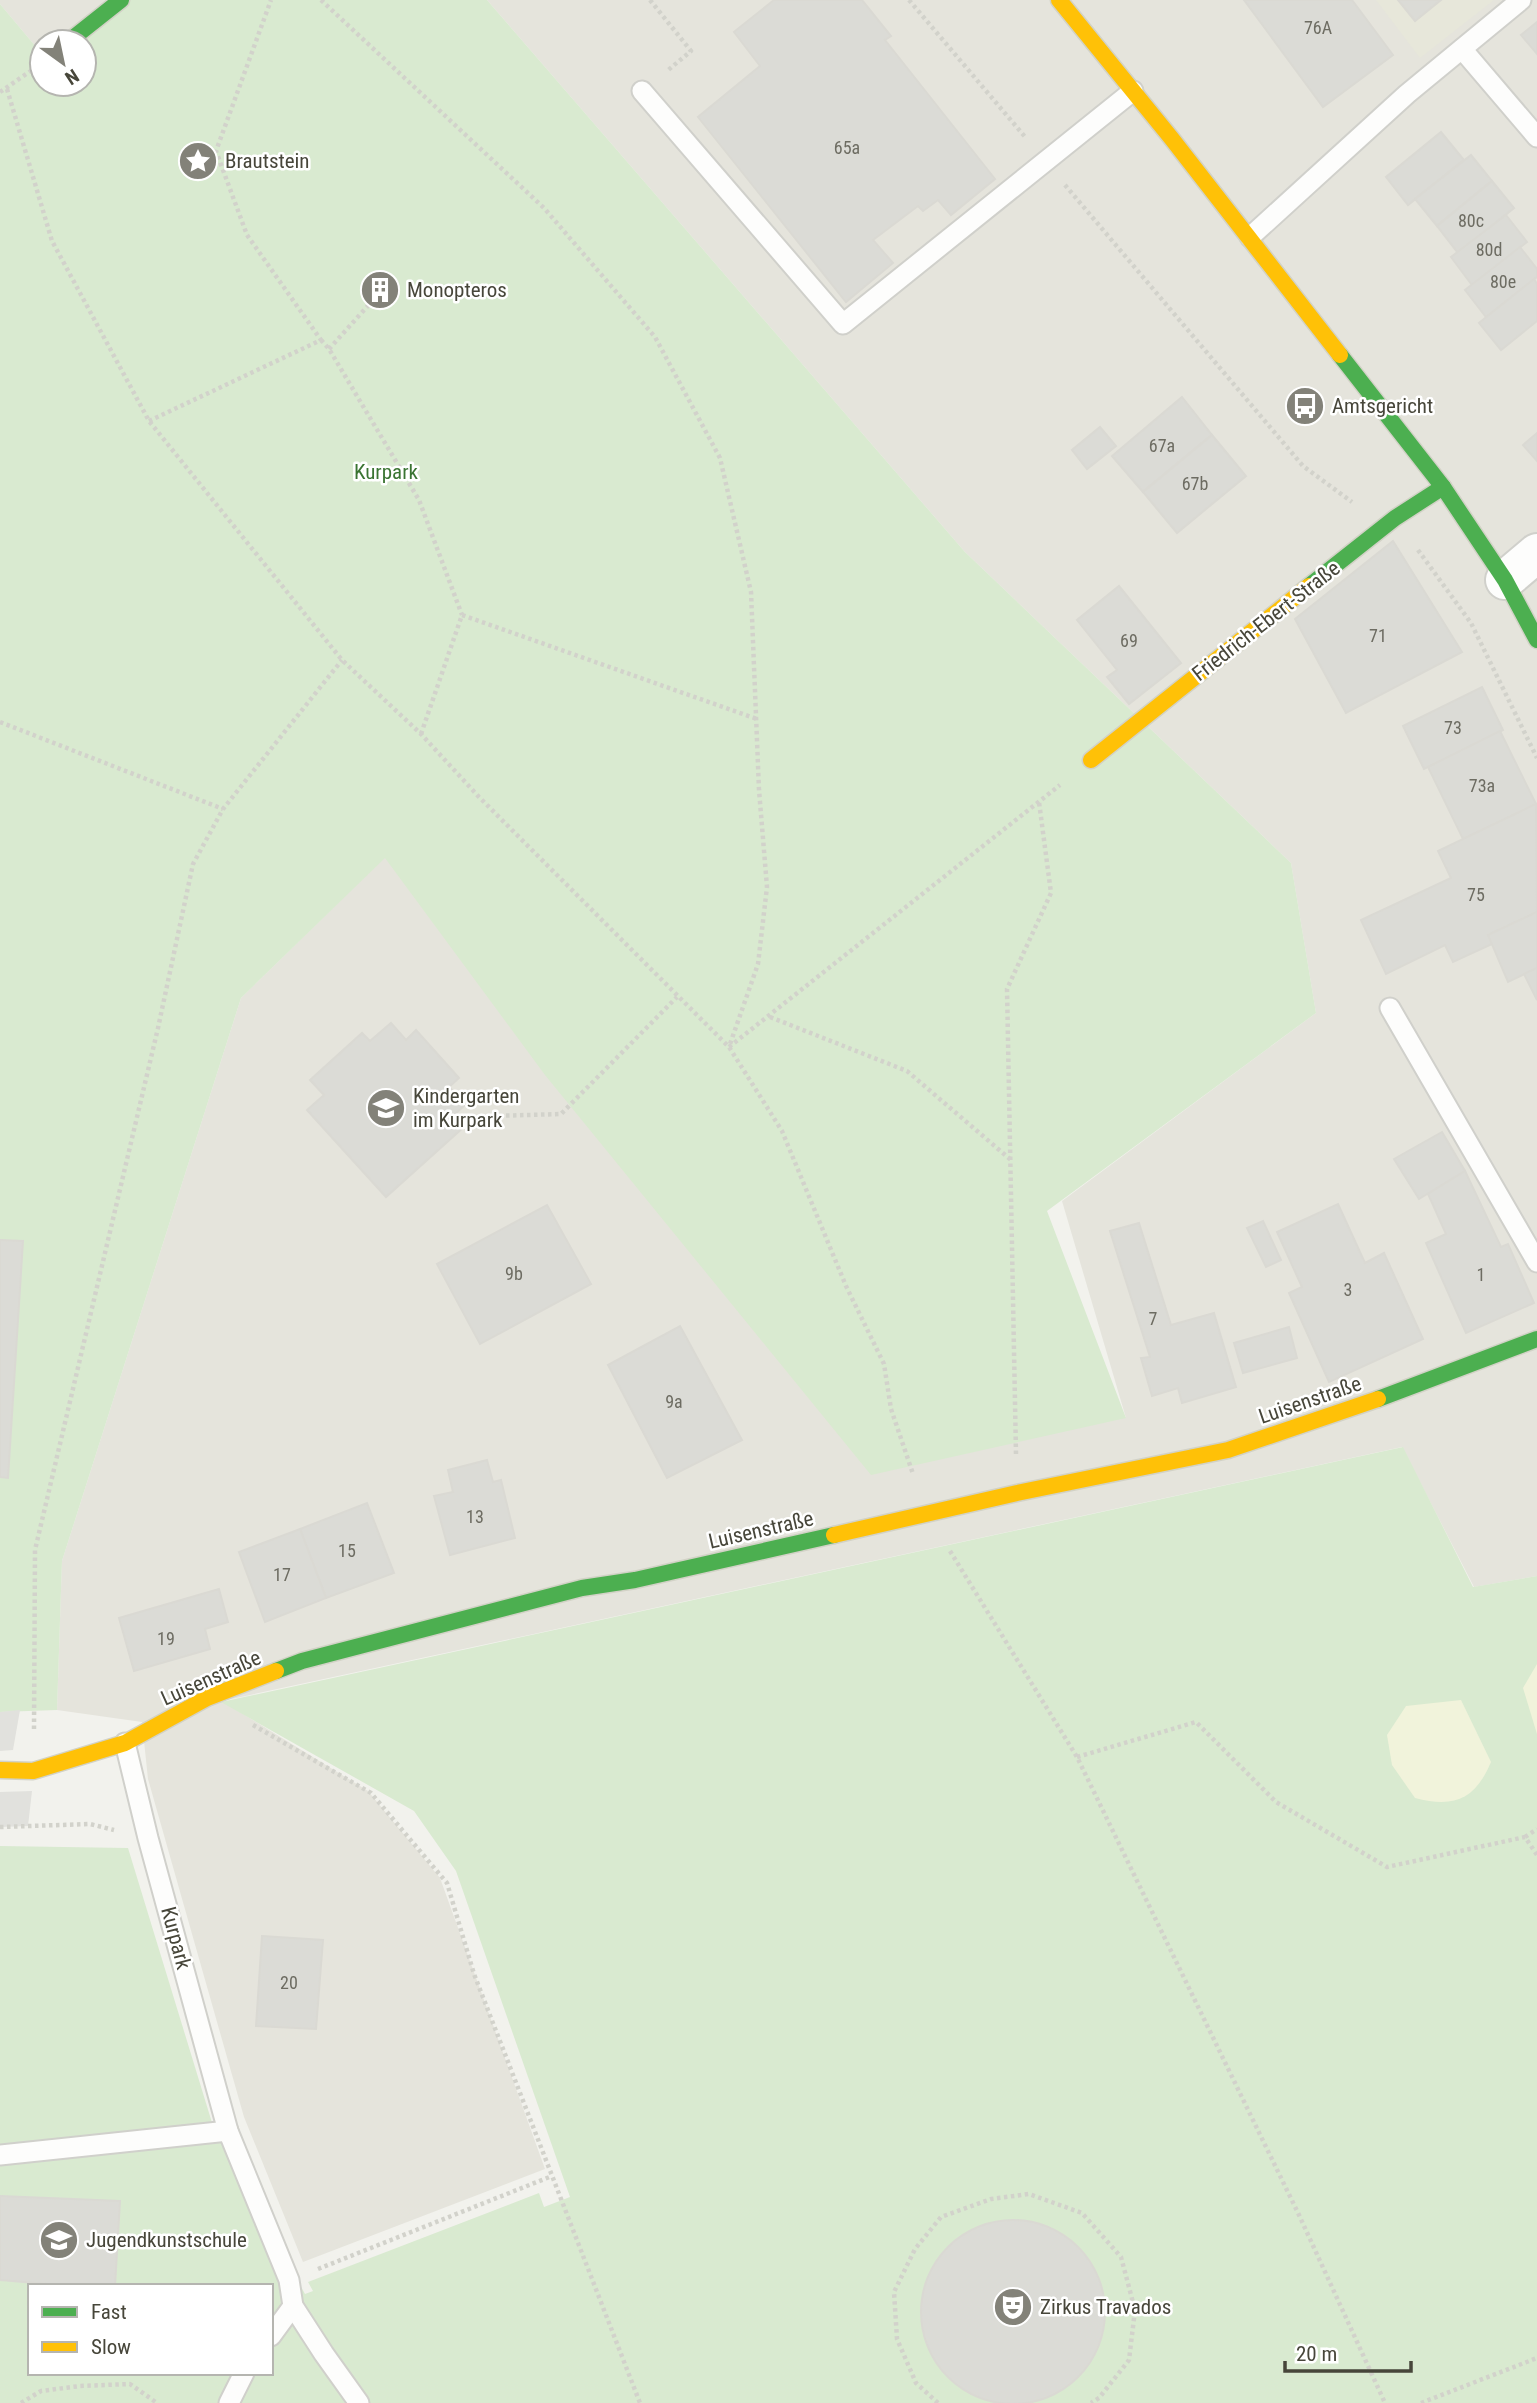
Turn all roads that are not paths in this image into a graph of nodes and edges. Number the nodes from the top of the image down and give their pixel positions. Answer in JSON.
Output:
{"nodes":[{"id":1,"x":121,"y":0,"type":"edge"},
{"id":2,"x":1521,"y":0,"type":"edge"},
{"id":3,"x":1070,"y":7,"type":"edge"},
{"id":4,"x":86,"y":28,"type":"edge"},
{"id":5,"x":1462,"y":49,"type":"junction"},
{"id":6,"x":642,"y":91,"type":"road end"},
{"id":7,"x":1133,"y":91,"type":"junction"},
{"id":8,"x":1537,"y":137,"type":"edge"},
{"id":9,"x":1250,"y":237,"type":"junction"},
{"id":10,"x":1443,"y":487,"type":"junction"},
{"id":11,"x":1537,"y":553,"type":"edge"},
{"id":12,"x":1505,"y":580,"type":"junction"},
{"id":13,"x":1537,"y":640,"type":"edge"},
{"id":14,"x":1091,"y":760,"type":"road end"},
{"id":15,"x":1390,"y":1008,"type":"dead end"},
{"id":16,"x":1537,"y":1262,"type":"edge"},
{"id":17,"x":1537,"y":1339,"type":"edge"},
{"id":18,"x":125,"y":1743,"type":"junction"},
{"id":19,"x":0,"y":1770,"type":"edge"},
{"id":20,"x":228,"y":2131,"type":"junction"},
{"id":21,"x":0,"y":2155,"type":"edge"},
{"id":22,"x":293,"y":2306,"type":"junction"},
{"id":23,"x":273,"y":2333,"type":"edge"},
{"id":24,"x":243,"y":2375,"type":"edge"},
{"id":25,"x":229,"y":2403,"type":"edge"},
{"id":26,"x":359,"y":2403,"type":"edge"}],
"edges":[{"from":1,"to":4,"type":"street"},
{"from":2,"to":5,"type":"lane"},
{"from":3,"to":7,"type":"street"},
{"from":5,"to":8,"type":"lane"},
{"from":5,"to":9,"type":"lane"},
{"from":6,"to":7,"type":"lane"},
{"from":7,"to":9,"type":"street"},
{"from":9,"to":10,"type":"street"},
{"from":10,"to":12,"type":"street"},
{"from":10,"to":14,"type":"street","name":"Friedrich-Ebert-Straße"},
{"from":11,"to":12,"type":"street"},
{"from":12,"to":13,"type":"street"},
{"from":15,"to":16,"type":"lane"},
{"from":17,"to":18,"type":"street","name":"Luisenstraße"},
{"from":18,"to":19,"type":"street","name":"Luisenstraße"},
{"from":18,"to":20,"type":"lane","name":"Kurpark"},
{"from":20,"to":21,"type":"lane"},
{"from":20,"to":22,"type":"lane","name":"Kurpark"},
{"from":22,"to":23,"type":"lane"},
{"from":22,"to":26,"type":"lane"},
{"from":24,"to":25,"type":"lane"}]}
